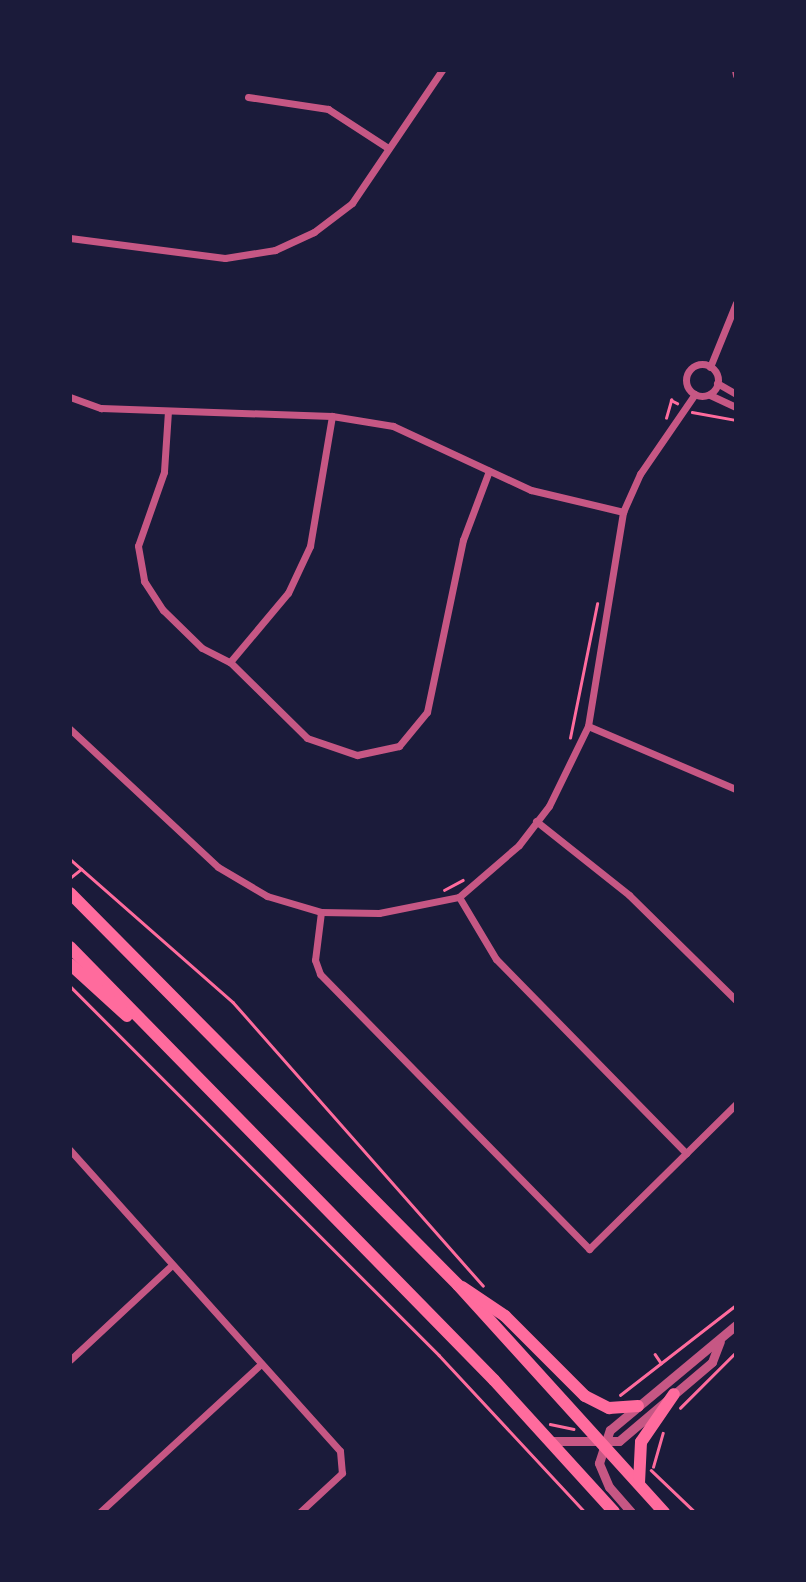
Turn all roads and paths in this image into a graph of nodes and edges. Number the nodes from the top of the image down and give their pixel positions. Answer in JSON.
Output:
{"nodes":[{"id":1,"x":442,"y":70,"type":"edge"},
{"id":2,"x":248,"y":97,"type":"dead end"},
{"id":3,"x":388,"y":148,"type":"junction"},
{"id":4,"x":70,"y":238,"type":"edge"},
{"id":5,"x":736,"y":303,"type":"edge"},
{"id":6,"x":710,"y":367,"type":"junction"},
{"id":7,"x":717,"y":383,"type":"junction"},
{"id":8,"x":695,"y":394,"type":"junction"},
{"id":9,"x":736,"y":394,"type":"edge"},
{"id":10,"x":710,"y":395,"type":"junction"},
{"id":11,"x":70,"y":397,"type":"edge"},
{"id":12,"x":686,"y":407,"type":"junction"},
{"id":13,"x":736,"y":407,"type":"edge"},
{"id":14,"x":168,"y":411,"type":"junction"},
{"id":15,"x":332,"y":416,"type":"junction"},
{"id":16,"x":736,"y":420,"type":"edge"},
{"id":17,"x":660,"y":427,"type":"dead end"},
{"id":18,"x":489,"y":471,"type":"junction"},
{"id":19,"x":623,"y":512,"type":"junction"},
{"id":20,"x":597,"y":601,"type":"dead end"},
{"id":21,"x":230,"y":662,"type":"junction"},
{"id":22,"x":588,"y":726,"type":"junction"},
{"id":23,"x":70,"y":729,"type":"edge"},
{"id":24,"x":569,"y":743,"type":"dead end"},
{"id":25,"x":736,"y":789,"type":"edge"},
{"id":26,"x":536,"y":821,"type":"junction"},
{"id":27,"x":70,"y":859,"type":"edge"},
{"id":28,"x":80,"y":869,"type":"junction"},
{"id":29,"x":70,"y":878,"type":"edge"},
{"id":30,"x":467,"y":878,"type":"dead end"},
{"id":31,"x":70,"y":893,"type":"edge"},
{"id":32,"x":433,"y":893,"type":"dead end"},
{"id":33,"x":459,"y":897,"type":"junction"},
{"id":34,"x":321,"y":912,"type":"junction"},
{"id":35,"x":70,"y":947,"type":"edge"},
{"id":36,"x":70,"y":964,"type":"edge"},
{"id":37,"x":70,"y":986,"type":"edge"},
{"id":38,"x":736,"y":1000,"type":"edge"},
{"id":39,"x":149,"y":1028,"type":"junction"},
{"id":40,"x":736,"y":1104,"type":"edge"},
{"id":41,"x":70,"y":1150,"type":"edge"},
{"id":42,"x":687,"y":1153,"type":"junction"},
{"id":43,"x":172,"y":1265,"type":"junction"},
{"id":44,"x":458,"y":1285,"type":"junction"},
{"id":45,"x":486,"y":1289,"type":"dead end"},
{"id":46,"x":736,"y":1305,"type":"edge"},
{"id":47,"x":736,"y":1325,"type":"edge"},
{"id":48,"x":720,"y":1341,"type":"junction"},
{"id":49,"x":736,"y":1352,"type":"edge"},
{"id":50,"x":655,"y":1354,"type":"dead end"},
{"id":51,"x":70,"y":1360,"type":"edge"},
{"id":52,"x":662,"y":1363,"type":"junction"},
{"id":53,"x":261,"y":1364,"type":"junction"},
{"id":54,"x":674,"y":1394,"type":"junction"},
{"id":55,"x":608,"y":1403,"type":"junction"},
{"id":56,"x":638,"y":1406,"type":"junction"},
{"id":57,"x":675,"y":1412,"type":"dead end"},
{"id":58,"x":669,"y":1421,"type":"dead end"},
{"id":59,"x":550,"y":1441,"type":"junction"},
{"id":60,"x":606,"y":1443,"type":"junction"},
{"id":61,"x":638,"y":1454,"type":"junction"},
{"id":62,"x":652,"y":1471,"type":"junction"},
{"id":63,"x":639,"y":1483,"type":"junction"},
{"id":64,"x":100,"y":1512,"type":"edge"},
{"id":65,"x":300,"y":1512,"type":"edge"},
{"id":66,"x":585,"y":1512,"type":"edge"},
{"id":67,"x":614,"y":1512,"type":"edge"},
{"id":68,"x":631,"y":1512,"type":"edge"},
{"id":69,"x":664,"y":1512,"type":"edge"},
{"id":70,"x":695,"y":1512,"type":"edge"}],
"edges":[{"from":1,"to":3,"type":"street"},
{"from":2,"to":3,"type":"street"},
{"from":3,"to":4,"type":"street"},
{"from":5,"to":6,"type":"street"},
{"from":6,"to":7,"type":"street"},
{"from":6,"to":8,"type":"street"},
{"from":7,"to":9,"type":"street"},
{"from":7,"to":10,"type":"street"},
{"from":8,"to":10,"type":"street"},
{"from":8,"to":12,"type":"street"},
{"from":10,"to":13,"type":"street"},
{"from":11,"to":14,"type":"street"},
{"from":12,"to":16,"type":"path"},
{"from":12,"to":17,"type":"path"},
{"from":12,"to":19,"type":"street"},
{"from":14,"to":15,"type":"street"},
{"from":14,"to":21,"type":"street"},
{"from":15,"to":18,"type":"street"},
{"from":15,"to":21,"type":"street"},
{"from":18,"to":19,"type":"street"},
{"from":18,"to":21,"type":"street"},
{"from":19,"to":22,"type":"street"},
{"from":20,"to":24,"type":"path"},
{"from":22,"to":25,"type":"street"},
{"from":22,"to":26,"type":"street"},
{"from":23,"to":34,"type":"street"},
{"from":26,"to":33,"type":"street"},
{"from":26,"to":38,"type":"street"},
{"from":27,"to":28,"type":"path"},
{"from":28,"to":29,"type":"path"},
{"from":28,"to":45,"type":"path"},
{"from":30,"to":32,"type":"path"},
{"from":31,"to":44,"type":"main road"},
{"from":33,"to":34,"type":"street"},
{"from":33,"to":42,"type":"street"},
{"from":34,"to":42,"type":"street"},
{"from":35,"to":39,"type":"main road"},
{"from":36,"to":39,"type":"main road"},
{"from":37,"to":66,"type":"path"},
{"from":39,"to":59,"type":"main road"},
{"from":40,"to":42,"type":"street"},
{"from":41,"to":43,"type":"street"},
{"from":43,"to":51,"type":"street"},
{"from":43,"to":53,"type":"street"},
{"from":44,"to":55,"type":"main road"},
{"from":44,"to":60,"type":"main road"},
{"from":46,"to":52,"type":"path"},
{"from":47,"to":48,"type":"street"},
{"from":48,"to":54,"type":"street"},
{"from":48,"to":56,"type":"street"},
{"from":49,"to":57,"type":"path"},
{"from":50,"to":52,"type":"path"},
{"from":52,"to":55,"type":"path"},
{"from":53,"to":64,"type":"street"},
{"from":53,"to":65,"type":"street"},
{"from":54,"to":60,"type":"street"},
{"from":54,"to":61,"type":"main road"},
{"from":55,"to":56,"type":"main road"},
{"from":56,"to":60,"type":"street"},
{"from":58,"to":62,"type":"path"},
{"from":59,"to":60,"type":"street"},
{"from":59,"to":67,"type":"main road"},
{"from":60,"to":63,"type":"main road"},
{"from":60,"to":68,"type":"street"},
{"from":61,"to":62,"type":"path"},
{"from":61,"to":63,"type":"main road"},
{"from":62,"to":70,"type":"path"},
{"from":63,"to":69,"type":"main road"}]}
